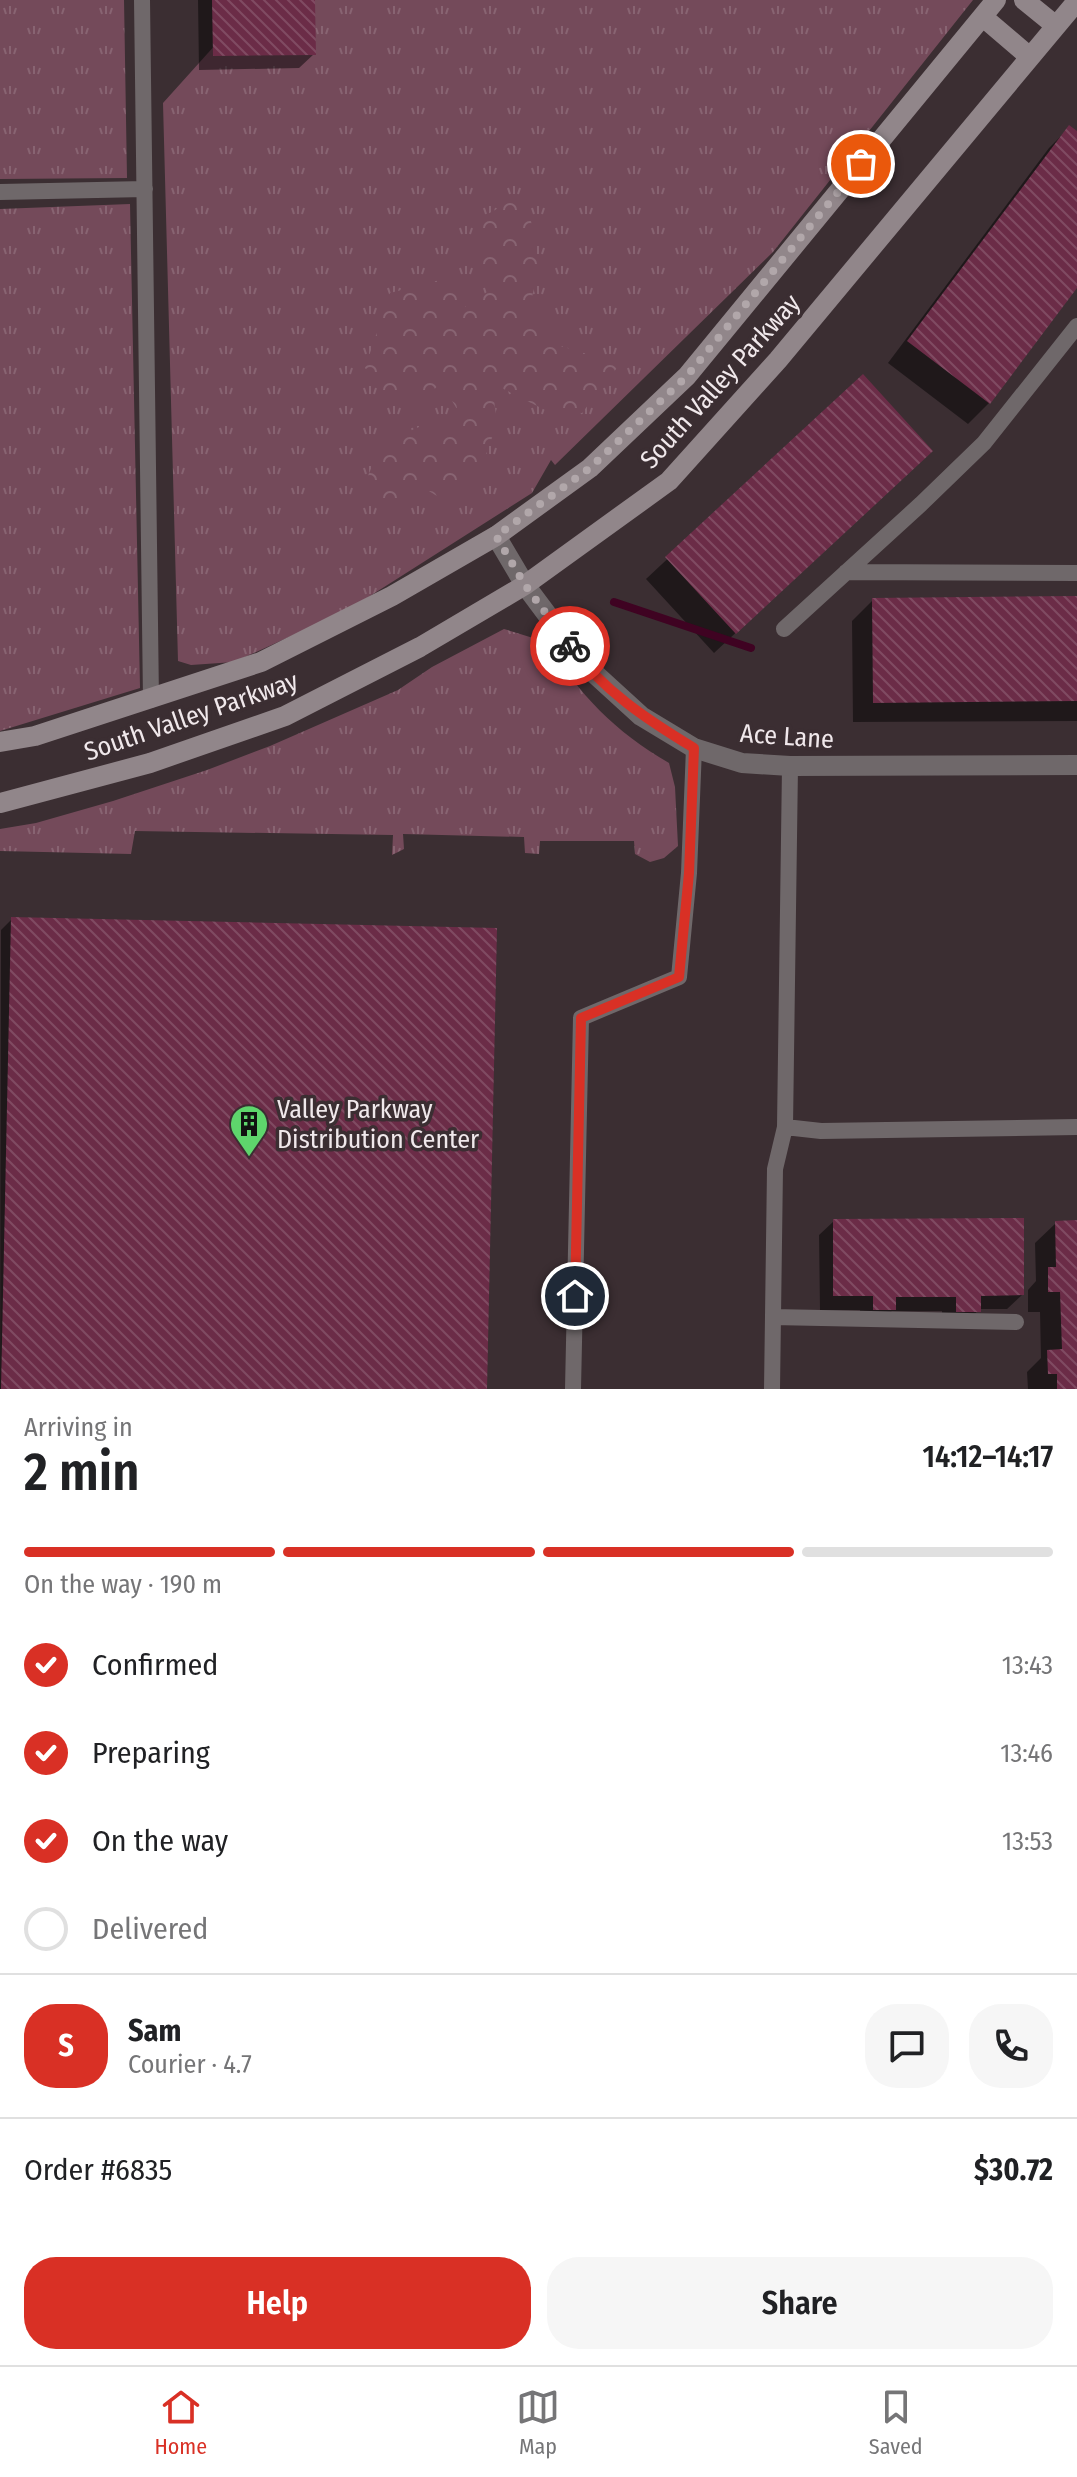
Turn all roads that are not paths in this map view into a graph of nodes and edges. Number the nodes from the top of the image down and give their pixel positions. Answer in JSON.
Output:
{"nodes":[{"id":1,"x":142,"y":0,"type":"edge"},
{"id":2,"x":996,"y":0,"type":"edge"},
{"id":3,"x":1024,"y":0,"type":"edge"},
{"id":4,"x":1077,"y":1,"type":"edge"},
{"id":5,"x":983,"y":17,"type":"junction"},
{"id":6,"x":1056,"y":26,"type":"junction"},
{"id":7,"x":1030,"y":57,"type":"junction"},
{"id":8,"x":145,"y":189,"type":"junction"},
{"id":9,"x":0,"y":192,"type":"edge"},
{"id":10,"x":1074,"y":334,"type":"edge"},
{"id":11,"x":496,"y":536,"type":"junction"},
{"id":12,"x":846,"y":572,"type":"junction"},
{"id":13,"x":1077,"y":573,"type":"edge"},
{"id":14,"x":525,"y":585,"type":"junction"},
{"id":15,"x":784,"y":629,"type":"dead end"},
{"id":16,"x":151,"y":700,"type":"junction"},
{"id":17,"x":0,"y":742,"type":"edge"},
{"id":18,"x":694,"y":748,"type":"junction"},
{"id":19,"x":1077,"y":765,"type":"edge"},
{"id":20,"x":790,"y":766,"type":"junction"},
{"id":21,"x":0,"y":803,"type":"edge"},
{"id":22,"x":785,"y":1127,"type":"junction"},
{"id":23,"x":1077,"y":1127,"type":"edge"},
{"id":24,"x":773,"y":1317,"type":"junction"},
{"id":25,"x":1016,"y":1322,"type":"dead end"},
{"id":26,"x":573,"y":1389,"type":"edge"},
{"id":27,"x":772,"y":1389,"type":"edge"}],
"edges":[{"from":1,"to":8,"type":"lane"},
{"from":2,"to":5,"type":"main road","name":"South Valley Parkway"},
{"from":3,"to":6,"type":"main road"},
{"from":4,"to":6,"type":"main road","name":"South Valley Parkway"},
{"from":5,"to":7,"type":"main road"},
{"from":5,"to":11,"type":"main road","name":"South Valley Parkway"},
{"from":6,"to":7,"type":"main road","name":"South Valley Parkway"},
{"from":7,"to":14,"type":"main road","name":"South Valley Parkway"},
{"from":8,"to":9,"type":"lane"},
{"from":8,"to":16,"type":"lane"},
{"from":10,"to":12,"type":"lane"},
{"from":11,"to":14,"type":"street","name":"Ace Lane"},
{"from":11,"to":16,"type":"main road","name":"South Valley Parkway"},
{"from":12,"to":13,"type":"lane"},
{"from":12,"to":15,"type":"lane"},
{"from":14,"to":18,"type":"street","name":"Ace Lane"},
{"from":14,"to":21,"type":"main road","name":"South Valley Parkway"},
{"from":16,"to":17,"type":"main road","name":"South Valley Parkway"},
{"from":18,"to":20,"type":"street","name":"Ace Lane"},
{"from":18,"to":26,"type":"lane"},
{"from":19,"to":20,"type":"street","name":"Ace Lane"},
{"from":20,"to":22,"type":"lane"},
{"from":22,"to":23,"type":"lane"},
{"from":22,"to":24,"type":"lane"},
{"from":24,"to":25,"type":"lane"},
{"from":24,"to":27,"type":"lane"}]}
